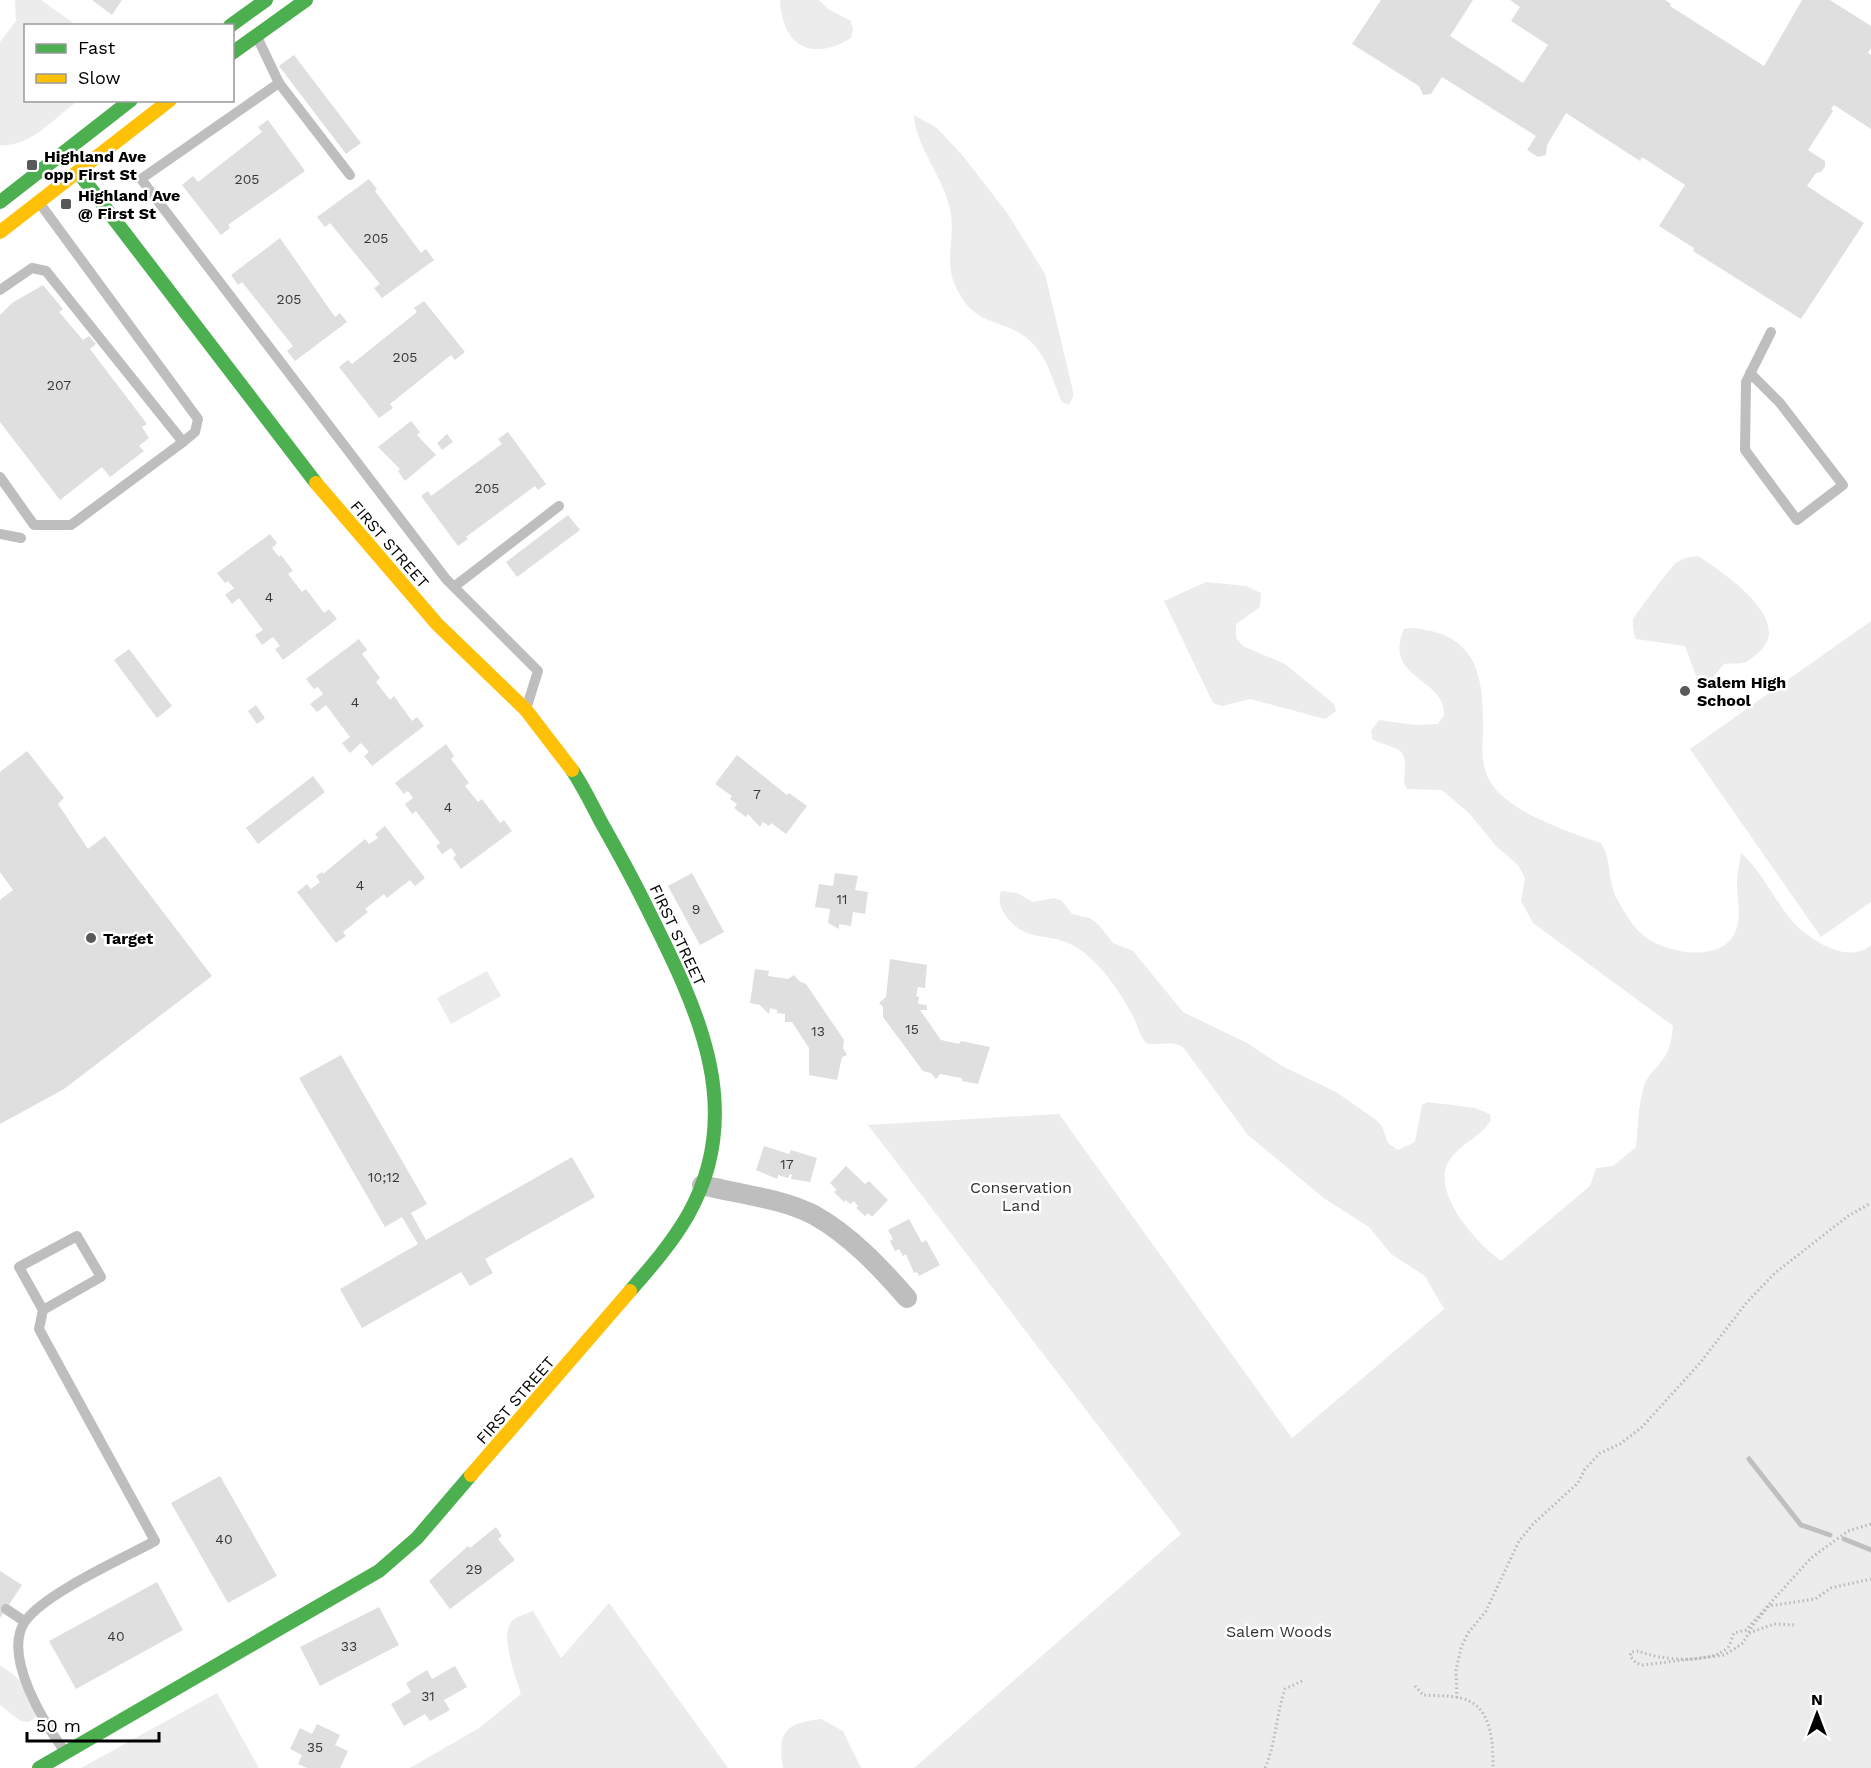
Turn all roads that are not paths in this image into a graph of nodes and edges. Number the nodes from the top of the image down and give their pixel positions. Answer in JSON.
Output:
{"nodes":[{"id":1,"x":266,"y":0,"type":"edge"},
{"id":2,"x":306,"y":0,"type":"edge"},
{"id":3,"x":233,"y":24,"type":"edge"},
{"id":4,"x":257,"y":36,"type":"junction"},
{"id":5,"x":234,"y":52,"type":"edge"},
{"id":6,"x":279,"y":83,"type":"junction"},
{"id":7,"x":128,"y":102,"type":"edge"},
{"id":8,"x":167,"y":102,"type":"edge"},
{"id":9,"x":78,"y":172,"type":"junction"},
{"id":10,"x":350,"y":175,"type":"dead end"},
{"id":11,"x":0,"y":202,"type":"edge"},
{"id":12,"x":39,"y":202,"type":"junction"},
{"id":13,"x":0,"y":232,"type":"edge"},
{"id":14,"x":0,"y":290,"type":"edge"},
{"id":15,"x":1771,"y":332,"type":"dead end"},
{"id":16,"x":1750,"y":373,"type":"junction"},
{"id":17,"x":183,"y":442,"type":"junction"},
{"id":18,"x":0,"y":477,"type":"edge"},
{"id":19,"x":559,"y":506,"type":"dead end"},
{"id":20,"x":0,"y":534,"type":"edge"},
{"id":21,"x":21,"y":538,"type":"dead end"},
{"id":22,"x":455,"y":586,"type":"junction"},
{"id":23,"x":526,"y":710,"type":"junction"},
{"id":24,"x":702,"y":1185,"type":"junction"},
{"id":25,"x":908,"y":1298,"type":"dead end"},
{"id":26,"x":43,"y":1310,"type":"junction"},
{"id":27,"x":6,"y":1610,"type":"dead end"},
{"id":28,"x":24,"y":1621,"type":"junction"},
{"id":29,"x":66,"y":1753,"type":"junction"},
{"id":30,"x":39,"y":1768,"type":"edge"}],
"edges":[{"from":1,"to":3,"type":"street"},
{"from":2,"to":4,"type":"street"},
{"from":4,"to":5,"type":"street"},
{"from":4,"to":6,"type":"lane"},
{"from":6,"to":10,"type":"lane"},
{"from":6,"to":22,"type":"lane"},
{"from":7,"to":11,"type":"street"},
{"from":8,"to":9,"type":"street"},
{"from":9,"to":12,"type":"street"},
{"from":9,"to":23,"type":"street","name":"FIRST STREET"},
{"from":12,"to":13,"type":"street"},
{"from":12,"to":17,"type":"lane"},
{"from":14,"to":17,"type":"lane"},
{"from":15,"to":16,"type":"lane"},
{"from":16,"to":16,"type":"lane"},
{"from":17,"to":18,"type":"lane"},
{"from":19,"to":22,"type":"lane"},
{"from":20,"to":21,"type":"lane"},
{"from":22,"to":23,"type":"lane"},
{"from":23,"to":24,"type":"street","name":"FIRST STREET"},
{"from":24,"to":25,"type":"street"},
{"from":24,"to":29,"type":"street","name":"FIRST STREET"},
{"from":26,"to":26,"type":"lane"},
{"from":26,"to":28,"type":"lane"},
{"from":27,"to":28,"type":"lane"},
{"from":28,"to":29,"type":"lane"},
{"from":29,"to":30,"type":"street","name":"FIRST STREET"}]}
